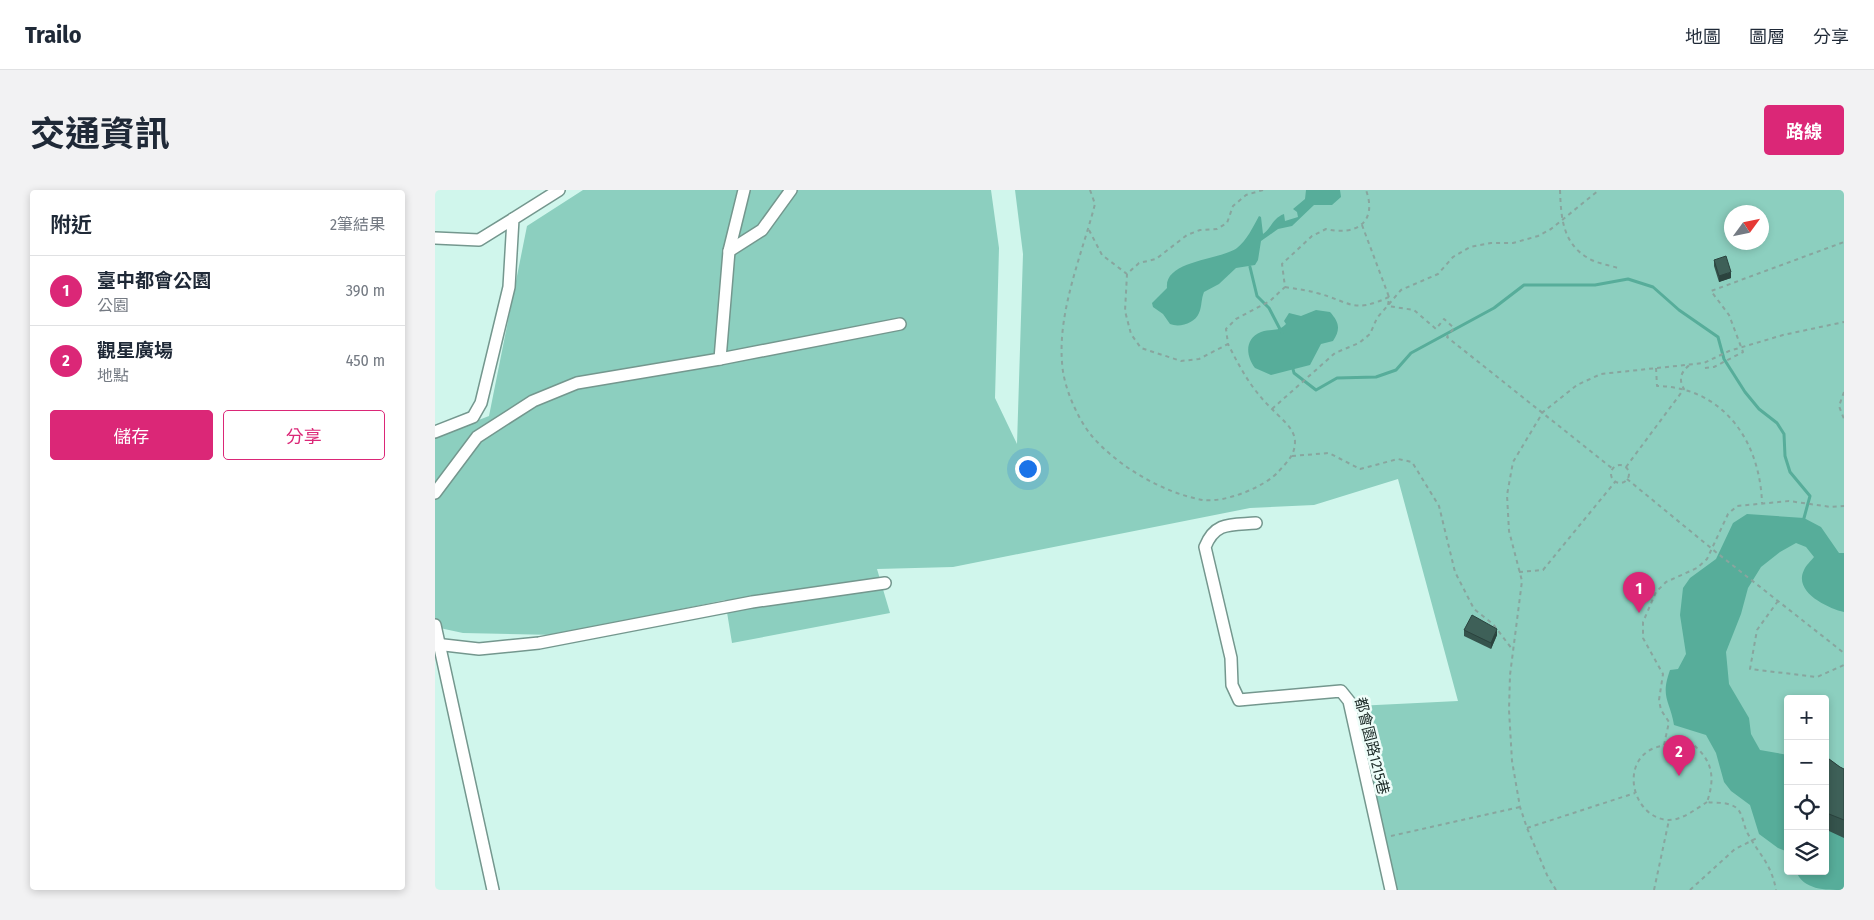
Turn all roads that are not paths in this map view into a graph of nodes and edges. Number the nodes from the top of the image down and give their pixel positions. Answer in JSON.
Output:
{"nodes":[{"id":1,"x":559,"y":190,"type":"edge"},
{"id":2,"x":744,"y":190,"type":"edge"},
{"id":3,"x":791,"y":190,"type":"edge"},
{"id":4,"x":513,"y":219,"type":"junction"},
{"id":5,"x":435,"y":238,"type":"edge"},
{"id":6,"x":729,"y":251,"type":"junction"},
{"id":7,"x":900,"y":324,"type":"dead end"},
{"id":8,"x":720,"y":360,"type":"junction"},
{"id":9,"x":435,"y":432,"type":"edge"},
{"id":10,"x":435,"y":493,"type":"edge"},
{"id":11,"x":1256,"y":523,"type":"dead end"},
{"id":12,"x":885,"y":583,"type":"dead end"},
{"id":13,"x":435,"y":625,"type":"edge"},
{"id":14,"x":436,"y":644,"type":"edge"},
{"id":15,"x":493,"y":890,"type":"edge"},
{"id":16,"x":1391,"y":890,"type":"edge"}],
"edges":[{"from":1,"to":4,"type":"street"},
{"from":2,"to":6,"type":"street"},
{"from":3,"to":6,"type":"street"},
{"from":4,"to":5,"type":"street"},
{"from":4,"to":9,"type":"street"},
{"from":6,"to":8,"type":"street"},
{"from":7,"to":8,"type":"street"},
{"from":8,"to":10,"type":"street"},
{"from":11,"to":16,"type":"street","name":"都會園路1215巷"},
{"from":12,"to":14,"type":"street"},
{"from":13,"to":14,"type":"street"},
{"from":14,"to":15,"type":"street"}]}
